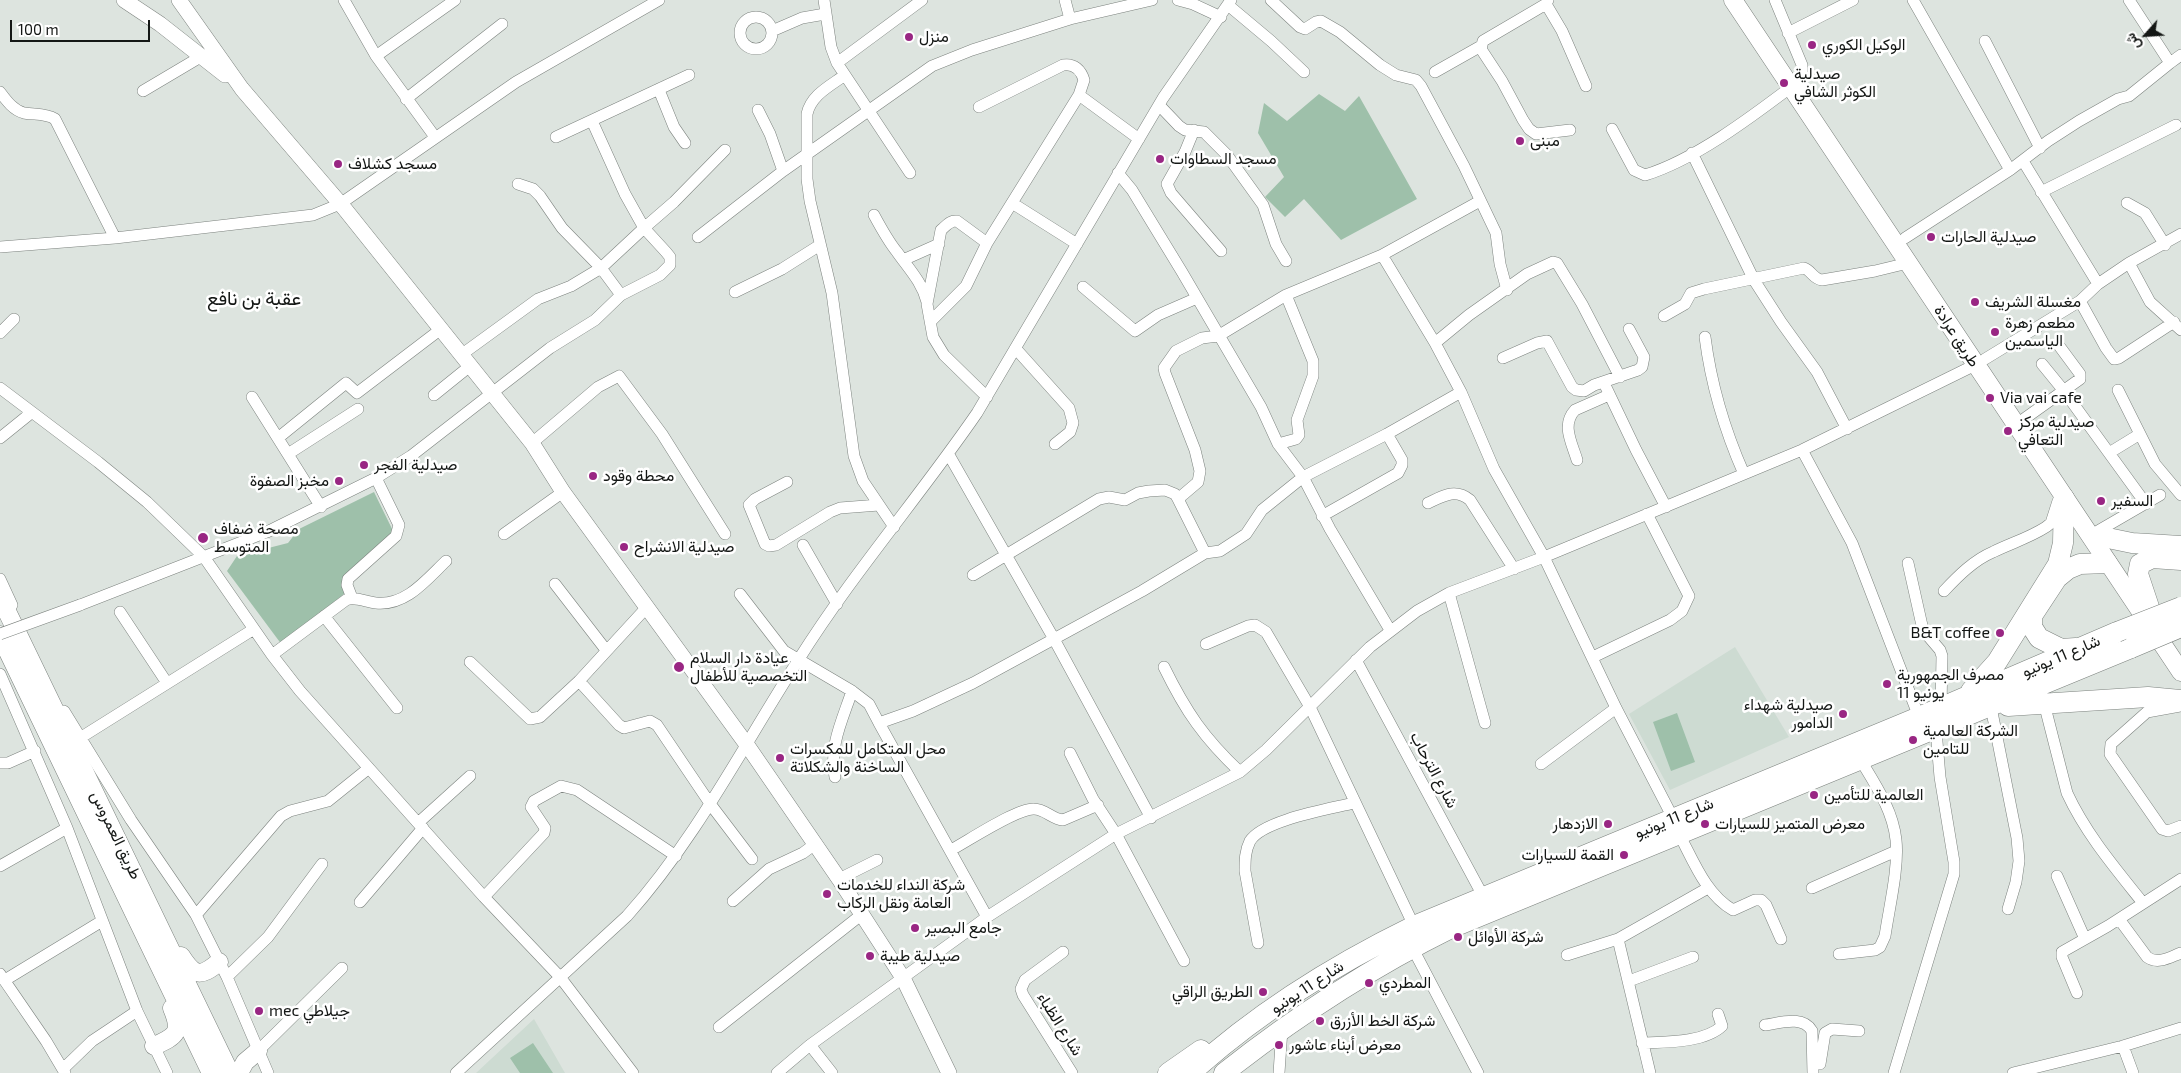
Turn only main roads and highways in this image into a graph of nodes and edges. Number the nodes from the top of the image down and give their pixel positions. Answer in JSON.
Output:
{"nodes":[{"id":1,"x":124,"y":0,"type":"edge"},
{"id":2,"x":178,"y":0,"type":"edge"},
{"id":3,"x":1733,"y":0,"type":"edge"},
{"id":4,"x":1745,"y":0,"type":"edge"},
{"id":5,"x":195,"y":23,"type":"junction"},
{"id":6,"x":172,"y":33,"type":"junction"},
{"id":7,"x":1796,"y":87,"type":"junction"},
{"id":8,"x":242,"y":89,"type":"junction"},
{"id":9,"x":1944,"y":306,"type":"junction"},
{"id":10,"x":1980,"y":362,"type":"junction"},
{"id":11,"x":2062,"y":495,"type":"junction"},
{"id":12,"x":2101,"y":534,"type":"junction"},
{"id":13,"x":2181,"y":546,"type":"edge"},
{"id":14,"x":2181,"y":560,"type":"edge"},
{"id":15,"x":2107,"y":563,"type":"junction"},
{"id":16,"x":0,"y":597,"type":"edge"},
{"id":17,"x":2181,"y":606,"type":"edge"},
{"id":18,"x":2149,"y":607,"type":"junction"},
{"id":19,"x":2181,"y":627,"type":"edge"},
{"id":20,"x":0,"y":635,"type":"edge"},
{"id":21,"x":2078,"y":648,"type":"junction"},
{"id":22,"x":2181,"y":655,"type":"edge"},
{"id":23,"x":2181,"y":672,"type":"edge"},
{"id":24,"x":1963,"y":698,"type":"junction"},
{"id":25,"x":2180,"y":703,"type":"edge"},
{"id":26,"x":1991,"y":707,"type":"junction"},
{"id":27,"x":1676,"y":826,"type":"junction"},
{"id":28,"x":157,"y":919,"type":"junction"},
{"id":29,"x":139,"y":926,"type":"junction"},
{"id":30,"x":223,"y":970,"type":"road end"},
{"id":31,"x":1262,"y":1016,"type":"junction"},
{"id":32,"x":1277,"y":1032,"type":"junction"},
{"id":33,"x":154,"y":1046,"type":"road end"},
{"id":34,"x":258,"y":1051,"type":"road end"},
{"id":35,"x":211,"y":1073,"type":"edge"},
{"id":36,"x":230,"y":1073,"type":"edge"},
{"id":37,"x":240,"y":1073,"type":"edge"},
{"id":38,"x":950,"y":1073,"type":"edge"},
{"id":39,"x":1168,"y":1073,"type":"edge"},
{"id":40,"x":1191,"y":1073,"type":"edge"},
{"id":41,"x":1224,"y":1073,"type":"edge"},
{"id":42,"x":1234,"y":1073,"type":"edge"}],
"edges":[{"from":1,"to":6,"type":"main road"},
{"from":2,"to":5,"type":"main road"},
{"from":3,"to":7,"type":"main road","name":"طريق عرادة"},
{"from":4,"to":7,"type":"main road","name":"طريق عرادة"},
{"from":5,"to":6,"type":"main road"},
{"from":5,"to":8,"type":"main road"},
{"from":6,"to":8,"type":"main road"},
{"from":7,"to":9,"type":"main road","name":"طريق عرادة"},
{"from":7,"to":9,"type":"main road","name":"طريق عرادة"},
{"from":8,"to":38,"type":"main road"},
{"from":9,"to":10,"type":"main road","name":"طريق عرادة"},
{"from":10,"to":11,"type":"main road","name":"طريق عرادة"},
{"from":10,"to":12,"type":"main road","name":"طريق عرادة"},
{"from":11,"to":15,"type":"main road","name":"طريق عرادة"},
{"from":11,"to":24,"type":"highway"},
{"from":12,"to":13,"type":"highway"},
{"from":12,"to":18,"type":"main road","name":"طريق عرادة"},
{"from":14,"to":18,"type":"highway"},
{"from":15,"to":21,"type":"highway"},
{"from":15,"to":23,"type":"main road","name":"طريق عرادة"},
{"from":16,"to":28,"type":"main road","name":"طريق العمروس"},
{"from":17,"to":21,"type":"highway","name":"شارع 11 يونيو","bridge":true},
{"from":18,"to":22,"type":"main road","name":"طريق عرادة"},
{"from":19,"to":26,"type":"highway","name":"شارع 11 يونيو","bridge":true},
{"from":20,"to":29,"type":"main road","name":"طريق العمروس"},
{"from":21,"to":24,"type":"highway","name":"شارع 11 يونيو"},
{"from":24,"to":27,"type":"highway","name":"شارع 11 يونيو"},
{"from":25,"to":26,"type":"highway"},
{"from":26,"to":27,"type":"highway","name":"شارع 11 يونيو"},
{"from":27,"to":31,"type":"highway","name":"شارع 11 يونيو"},
{"from":27,"to":32,"type":"highway","name":"شارع 11 يونيو"},
{"from":28,"to":30,"type":"main road"},
{"from":28,"to":36,"type":"main road","name":"طريق العمروس"},
{"from":29,"to":33,"type":"main road"},
{"from":29,"to":35,"type":"main road","name":"طريق العمروس"},
{"from":31,"to":39,"type":"highway"},
{"from":31,"to":40,"type":"highway","name":"شارع 11 يونيو"},
{"from":32,"to":41,"type":"highway","name":"شارع 11 يونيو"},
{"from":32,"to":42,"type":"highway"},
{"from":34,"to":37,"type":"main road"}]}
